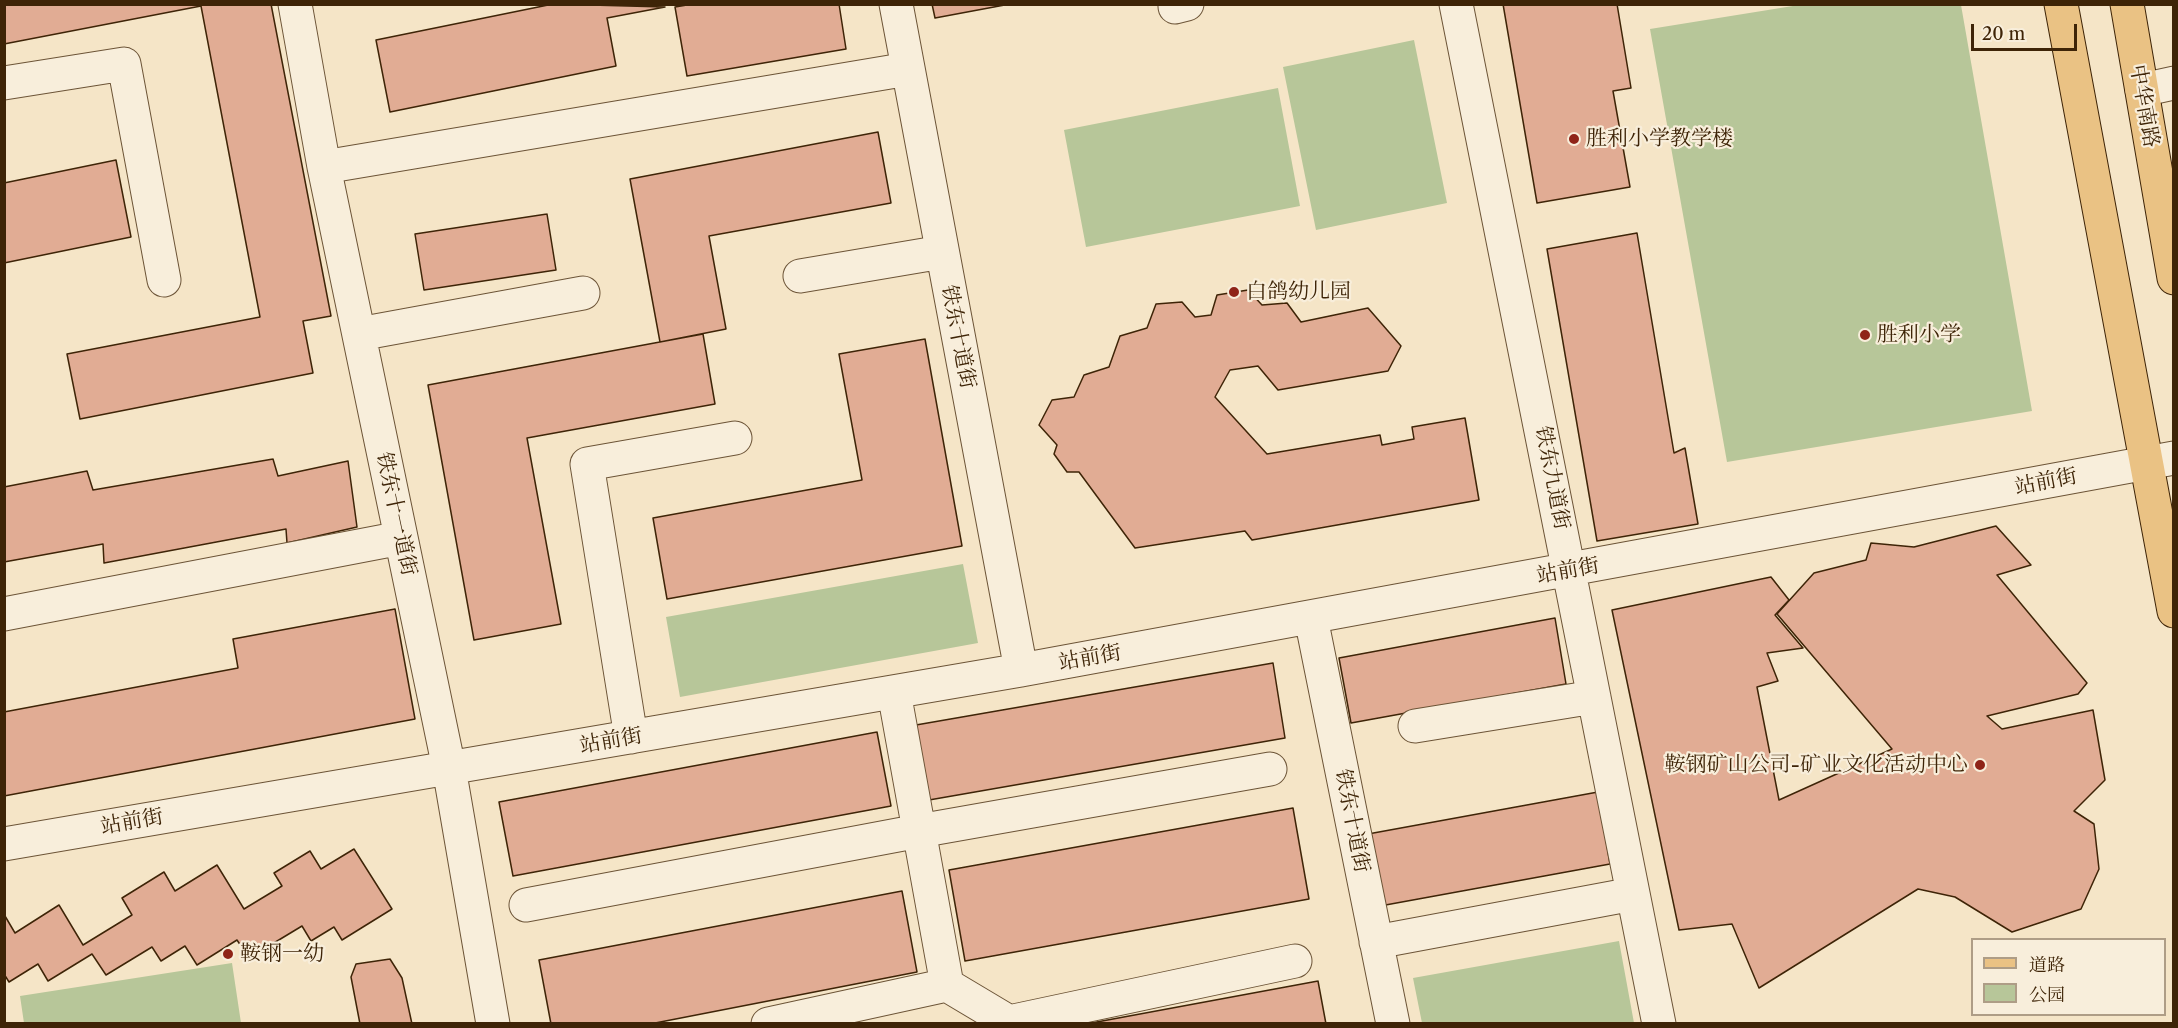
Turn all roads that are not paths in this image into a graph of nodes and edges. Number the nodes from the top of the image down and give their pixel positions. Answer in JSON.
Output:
{"nodes":[{"id":1,"x":295,"y":4,"type":"edge"},
{"id":2,"x":896,"y":4,"type":"edge"},
{"id":3,"x":1175,"y":4,"type":"edge"},
{"id":4,"x":1187,"y":4,"type":"edge"},
{"id":5,"x":1456,"y":4,"type":"edge"},
{"id":6,"x":2061,"y":4,"type":"edge"},
{"id":7,"x":2127,"y":4,"type":"edge"},
{"id":8,"x":908,"y":69,"type":"junction"},
{"id":9,"x":4,"y":83,"type":"edge"},
{"id":10,"x":2174,"y":83,"type":"edge"},
{"id":11,"x":2142,"y":90,"type":"junction"},
{"id":12,"x":324,"y":167,"type":"junction"},
{"id":13,"x":2168,"y":207,"type":"edge"},
{"id":14,"x":942,"y":252,"type":"junction"},
{"id":15,"x":800,"y":276,"type":"dead end"},
{"id":16,"x":2174,"y":278,"type":"edge"},
{"id":17,"x":164,"y":280,"type":"dead end"},
{"id":18,"x":583,"y":293,"type":"dead end"},
{"id":19,"x":358,"y":334,"type":"junction"},
{"id":20,"x":735,"y":438,"type":"dead end"},
{"id":21,"x":2160,"y":460,"type":"edge"},
{"id":22,"x":401,"y":538,"type":"junction"},
{"id":23,"x":1571,"y":571,"type":"junction"},
{"id":24,"x":2174,"y":611,"type":"edge"},
{"id":25,"x":4,"y":614,"type":"edge"},
{"id":26,"x":1311,"y":618,"type":"junction"},
{"id":27,"x":1021,"y":670,"type":"junction"},
{"id":28,"x":894,"y":692,"type":"junction"},
{"id":29,"x":1594,"y":697,"type":"junction"},
{"id":30,"x":1415,"y":726,"type":"dead end"},
{"id":31,"x":632,"y":737,"type":"junction"},
{"id":32,"x":449,"y":768,"type":"junction"},
{"id":33,"x":1270,"y":769,"type":"dead end"},
{"id":34,"x":919,"y":831,"type":"junction"},
{"id":35,"x":4,"y":844,"type":"edge"},
{"id":36,"x":1633,"y":894,"type":"junction"},
{"id":37,"x":526,"y":905,"type":"dead end"},
{"id":38,"x":1376,"y":942,"type":"junction"},
{"id":39,"x":1295,"y":961,"type":"dead end"},
{"id":40,"x":947,"y":985,"type":"junction"},
{"id":41,"x":493,"y":1023,"type":"edge"},
{"id":42,"x":768,"y":1023,"type":"edge"},
{"id":43,"x":1009,"y":1023,"type":"edge"},
{"id":44,"x":1393,"y":1023,"type":"edge"},
{"id":45,"x":1659,"y":1023,"type":"edge"}],
"edges":[{"from":1,"to":12,"type":"street","name":"铁东十一道街"},
{"from":2,"to":8,"type":"street","name":"铁东十道街"},
{"from":3,"to":4,"type":"street"},
{"from":5,"to":23,"type":"street","name":"铁东九道街"},
{"from":6,"to":21,"type":"main road"},
{"from":7,"to":11,"type":"main road","name":"中华南路"},
{"from":8,"to":12,"type":"street"},
{"from":8,"to":14,"type":"street","name":"铁东十道街"},
{"from":9,"to":17,"type":"street"},
{"from":10,"to":11,"type":"street"},
{"from":11,"to":13,"type":"main road","name":"中华南路"},
{"from":12,"to":19,"type":"street","name":"铁东十一道街"},
{"from":13,"to":16,"type":"main road","name":"中华南路"},
{"from":14,"to":15,"type":"street"},
{"from":14,"to":27,"type":"street","name":"铁东十道街"},
{"from":18,"to":19,"type":"street"},
{"from":19,"to":22,"type":"street","name":"铁东十一道街"},
{"from":20,"to":31,"type":"street"},
{"from":21,"to":23,"type":"street","name":"站前街"},
{"from":21,"to":24,"type":"main road"},
{"from":22,"to":25,"type":"street"},
{"from":22,"to":32,"type":"street","name":"铁东十一道街"},
{"from":23,"to":26,"type":"street","name":"站前街"},
{"from":23,"to":29,"type":"street","name":"铁东九道街"},
{"from":26,"to":27,"type":"street","name":"站前街"},
{"from":26,"to":38,"type":"street","name":"铁东十道街"},
{"from":27,"to":28,"type":"street","name":"站前街"},
{"from":28,"to":31,"type":"street","name":"站前街"},
{"from":28,"to":34,"type":"street"},
{"from":29,"to":30,"type":"street"},
{"from":29,"to":36,"type":"street","name":"铁东九道街"},
{"from":31,"to":32,"type":"street","name":"站前街"},
{"from":32,"to":35,"type":"street","name":"站前街"},
{"from":32,"to":41,"type":"street","name":"铁东十一道街"},
{"from":33,"to":34,"type":"street"},
{"from":34,"to":37,"type":"street"},
{"from":34,"to":40,"type":"street"},
{"from":36,"to":38,"type":"street"},
{"from":36,"to":45,"type":"street","name":"铁东九道街"},
{"from":38,"to":44,"type":"street","name":"铁东十道街"},
{"from":39,"to":43,"type":"street"},
{"from":40,"to":42,"type":"street"},
{"from":40,"to":43,"type":"street"}]}
